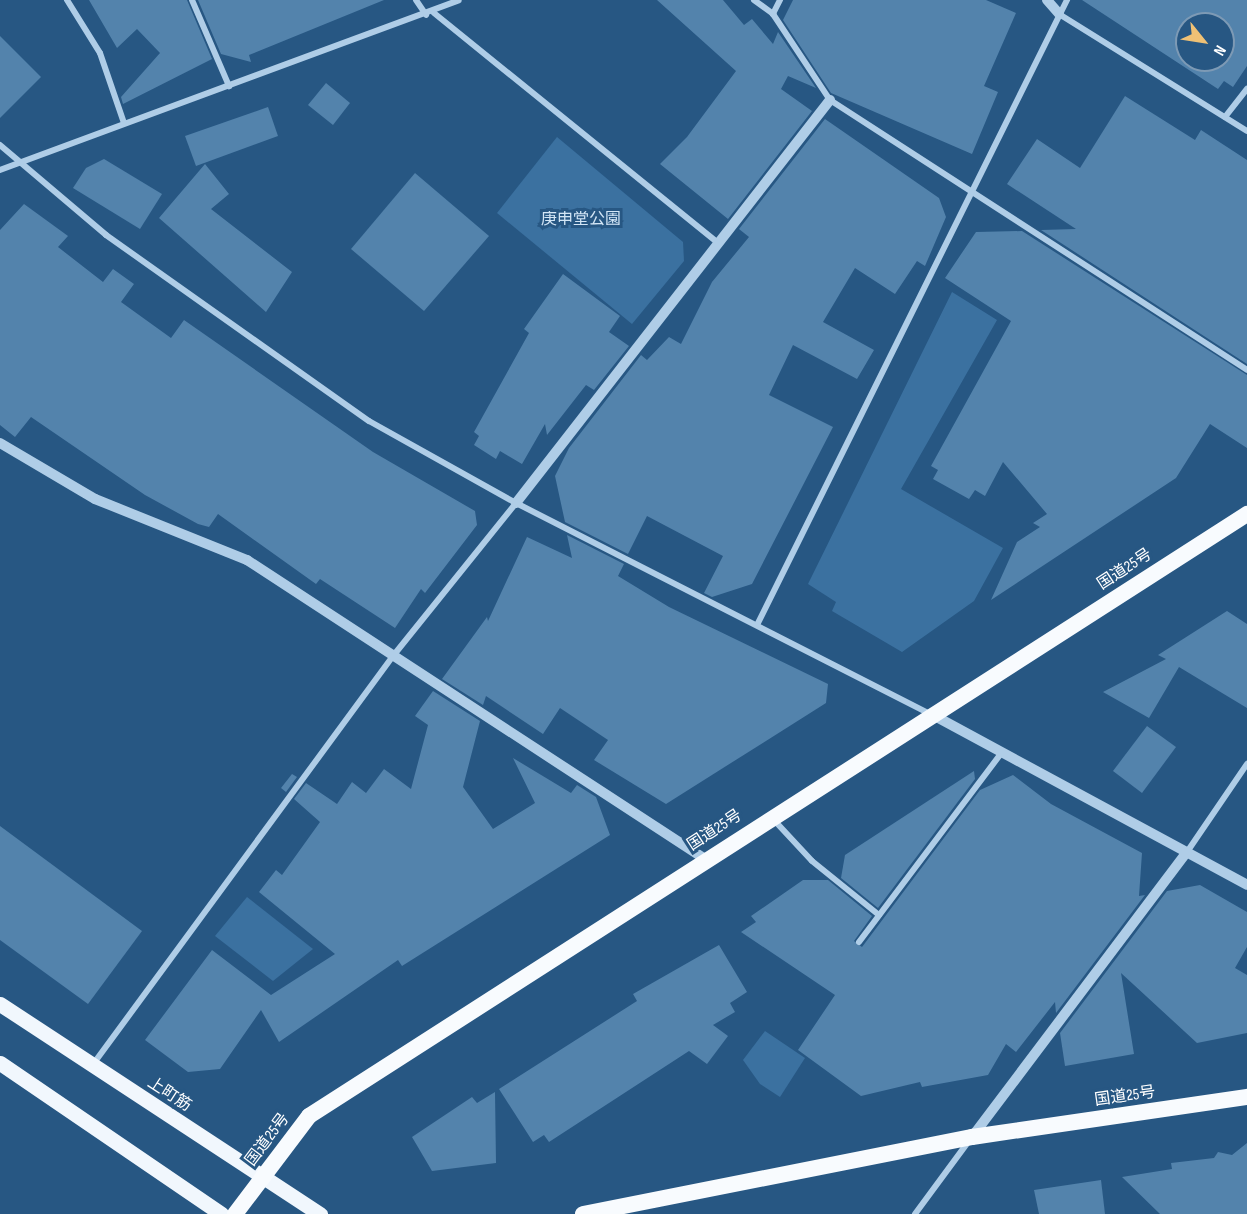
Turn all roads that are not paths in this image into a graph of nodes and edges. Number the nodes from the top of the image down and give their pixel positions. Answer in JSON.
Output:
{"nodes":[{"id":1,"x":67,"y":0,"type":"edge"},
{"id":2,"x":192,"y":0,"type":"edge"},
{"id":3,"x":416,"y":0,"type":"edge"},
{"id":4,"x":459,"y":0,"type":"edge"},
{"id":5,"x":754,"y":0,"type":"edge"},
{"id":6,"x":780,"y":0,"type":"edge"},
{"id":7,"x":1047,"y":0,"type":"edge"},
{"id":8,"x":1067,"y":0,"type":"edge"},
{"id":9,"x":434,"y":13,"type":"junction"},
{"id":10,"x":773,"y":14,"type":"junction"},
{"id":11,"x":1059,"y":14,"type":"junction"},
{"id":12,"x":426,"y":15,"type":"junction"},
{"id":13,"x":229,"y":86,"type":"junction"},
{"id":14,"x":1247,"y":89,"type":"edge"},
{"id":15,"x":830,"y":100,"type":"junction"},
{"id":16,"x":1226,"y":117,"type":"junction"},
{"id":17,"x":124,"y":123,"type":"junction"},
{"id":18,"x":1247,"y":131,"type":"edge"},
{"id":19,"x":0,"y":145,"type":"edge"},
{"id":20,"x":16,"y":162,"type":"junction"},
{"id":21,"x":0,"y":170,"type":"edge"},
{"id":22,"x":972,"y":190,"type":"junction"},
{"id":23,"x":716,"y":241,"type":"junction"},
{"id":24,"x":1247,"y":370,"type":"edge"},
{"id":25,"x":0,"y":442,"type":"edge"},
{"id":26,"x":516,"y":503,"type":"junction"},
{"id":27,"x":1247,"y":514,"type":"edge"},
{"id":28,"x":757,"y":625,"type":"junction"},
{"id":29,"x":393,"y":656,"type":"junction"},
{"id":30,"x":933,"y":715,"type":"junction"},
{"id":31,"x":1002,"y":752,"type":"junction"},
{"id":32,"x":1247,"y":764,"type":"edge"},
{"id":33,"x":771,"y":817,"type":"junction"},
{"id":34,"x":1187,"y":852,"type":"junction"},
{"id":35,"x":705,"y":859,"type":"junction"},
{"id":36,"x":1247,"y":885,"type":"edge"},
{"id":37,"x":879,"y":915,"type":"junction"},
{"id":38,"x":859,"y":942,"type":"dead end"},
{"id":39,"x":0,"y":1004,"type":"edge"},
{"id":40,"x":0,"y":1063,"type":"edge"},
{"id":41,"x":92,"y":1066,"type":"junction"},
{"id":42,"x":1247,"y":1097,"type":"edge"},
{"id":43,"x":972,"y":1137,"type":"junction"},
{"id":44,"x":263,"y":1176,"type":"junction"},
{"id":45,"x":221,"y":1214,"type":"edge"},
{"id":46,"x":235,"y":1214,"type":"edge"},
{"id":47,"x":320,"y":1214,"type":"edge"},
{"id":48,"x":584,"y":1214,"type":"edge"},
{"id":49,"x":915,"y":1214,"type":"edge"}],
"edges":[{"from":1,"to":17,"type":"street"},
{"from":2,"to":13,"type":"street"},
{"from":3,"to":12,"type":"street"},
{"from":4,"to":9,"type":"street"},
{"from":5,"to":10,"type":"street"},
{"from":6,"to":10,"type":"street"},
{"from":7,"to":11,"type":"street"},
{"from":8,"to":11,"type":"street"},
{"from":9,"to":12,"type":"street"},
{"from":9,"to":23,"type":"street"},
{"from":10,"to":15,"type":"street"},
{"from":11,"to":16,"type":"street"},
{"from":11,"to":22,"type":"street"},
{"from":12,"to":13,"type":"street"},
{"from":13,"to":17,"type":"street"},
{"from":14,"to":16,"type":"street"},
{"from":15,"to":22,"type":"street"},
{"from":15,"to":23,"type":"street"},
{"from":16,"to":18,"type":"street"},
{"from":17,"to":20,"type":"street"},
{"from":19,"to":20,"type":"street"},
{"from":20,"to":21,"type":"street"},
{"from":20,"to":26,"type":"street"},
{"from":22,"to":24,"type":"street"},
{"from":22,"to":28,"type":"street"},
{"from":23,"to":26,"type":"street"},
{"from":25,"to":29,"type":"street"},
{"from":26,"to":28,"type":"street"},
{"from":26,"to":29,"type":"street"},
{"from":27,"to":30,"type":"highway","name":"国道25号"},
{"from":28,"to":30,"type":"street"},
{"from":29,"to":35,"type":"street"},
{"from":29,"to":41,"type":"street"},
{"from":30,"to":31,"type":"street"},
{"from":30,"to":33,"type":"highway","name":"国道25号"},
{"from":31,"to":34,"type":"street"},
{"from":31,"to":37,"type":"street"},
{"from":32,"to":34,"type":"street"},
{"from":33,"to":35,"type":"highway","name":"国道25号"},
{"from":33,"to":37,"type":"street"},
{"from":34,"to":36,"type":"street"},
{"from":34,"to":43,"type":"street"},
{"from":35,"to":44,"type":"highway","name":"国道25号"},
{"from":37,"to":38,"type":"street"},
{"from":39,"to":41,"type":"main road","name":"上町筋"},
{"from":40,"to":45,"type":"main road"},
{"from":41,"to":44,"type":"main road","name":"上町筋"},
{"from":42,"to":43,"type":"highway","name":"国道25号"},
{"from":43,"to":48,"type":"highway","name":"国道25号"},
{"from":43,"to":49,"type":"street"},
{"from":44,"to":46,"type":"highway","name":"国道25号"},
{"from":44,"to":47,"type":"main road","name":"上町筋"}]}
